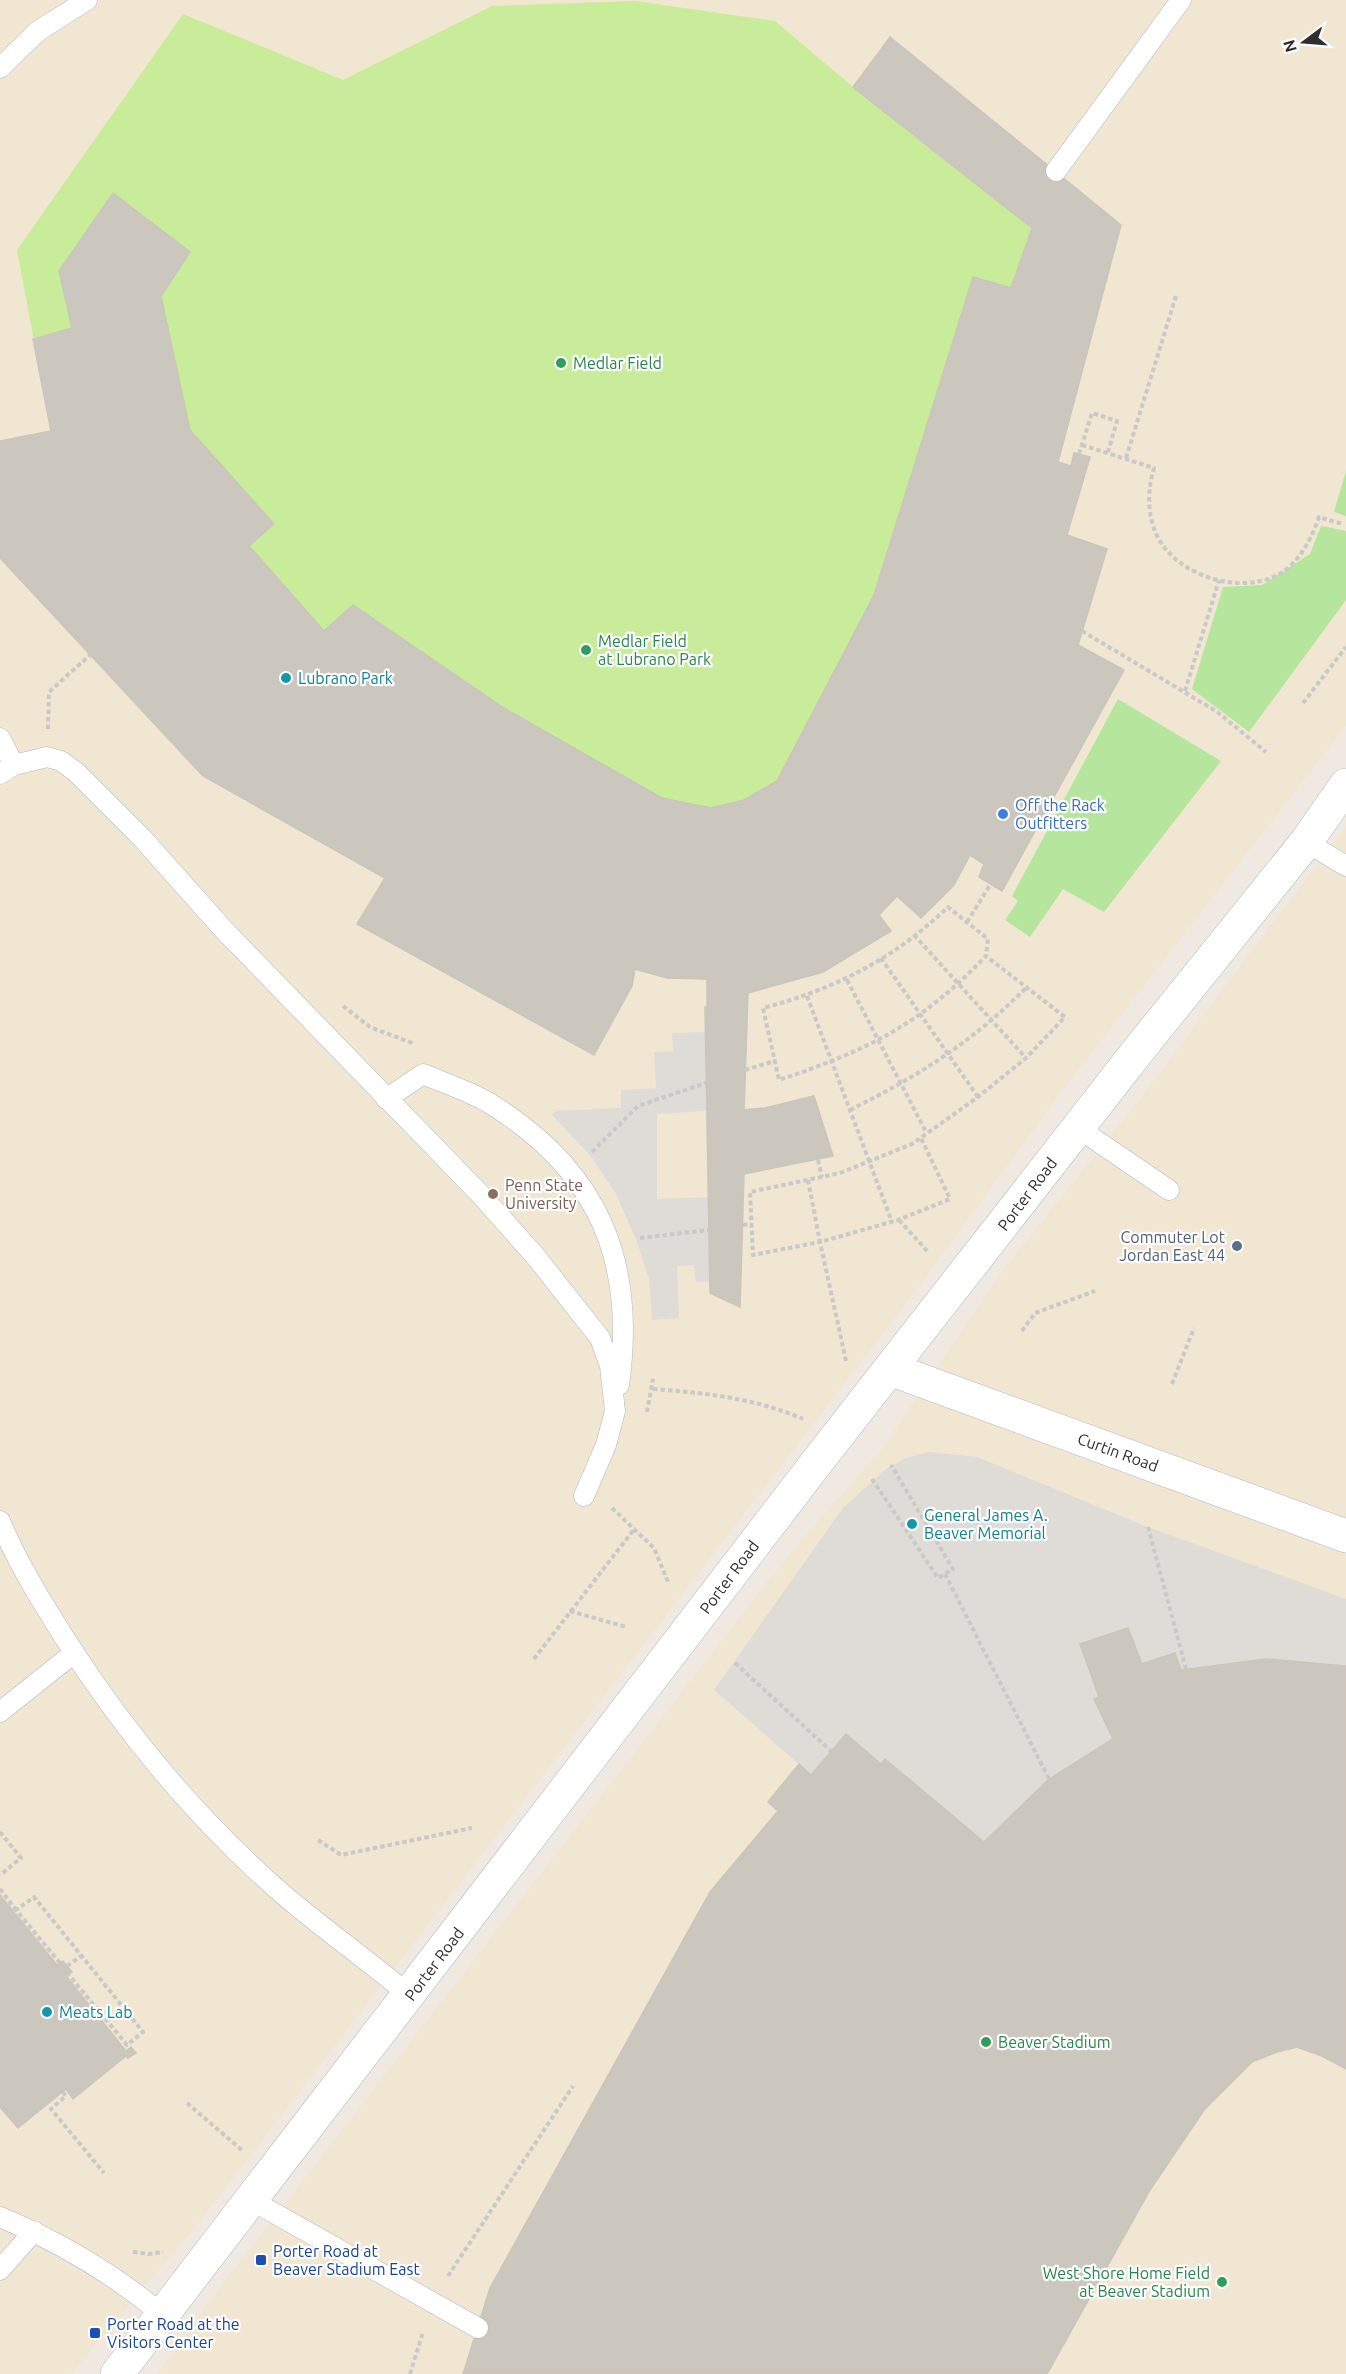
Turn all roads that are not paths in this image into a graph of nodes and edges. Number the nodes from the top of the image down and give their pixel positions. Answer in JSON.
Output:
{"nodes":[{"id":1,"x":87,"y":0,"type":"edge"},
{"id":2,"x":1181,"y":0,"type":"edge"},
{"id":3,"x":0,"y":68,"type":"edge"},
{"id":4,"x":1056,"y":171,"type":"dead end"},
{"id":5,"x":0,"y":738,"type":"edge"},
{"id":6,"x":7,"y":770,"type":"edge"},
{"id":7,"x":1346,"y":785,"type":"edge"},
{"id":8,"x":1306,"y":842,"type":"junction"},
{"id":9,"x":1346,"y":866,"type":"edge"},
{"id":10,"x":386,"y":1099,"type":"junction"},
{"id":11,"x":1078,"y":1128,"type":"junction"},
{"id":12,"x":1169,"y":1190,"type":"dead end"},
{"id":13,"x":890,"y":1370,"type":"junction"},
{"id":14,"x":615,"y":1412,"type":"junction"},
{"id":15,"x":584,"y":1496,"type":"dead end"},
{"id":16,"x":0,"y":1521,"type":"edge"},
{"id":17,"x":1346,"y":1536,"type":"edge"},
{"id":18,"x":74,"y":1653,"type":"junction"},
{"id":19,"x":0,"y":1712,"type":"edge"},
{"id":20,"x":410,"y":1996,"type":"junction"},
{"id":21,"x":251,"y":2200,"type":"junction"},
{"id":22,"x":0,"y":2217,"type":"edge"},
{"id":23,"x":34,"y":2231,"type":"junction"},
{"id":24,"x":0,"y":2270,"type":"edge"},
{"id":25,"x":164,"y":2316,"type":"junction"},
{"id":26,"x":478,"y":2328,"type":"dead end"},
{"id":27,"x":117,"y":2374,"type":"edge"}],
"edges":[{"from":1,"to":3,"type":"lane"},
{"from":2,"to":4,"type":"lane"},
{"from":5,"to":6,"type":"lane"},
{"from":6,"to":10,"type":"lane"},
{"from":7,"to":8,"type":"street","name":"Porter Road"},
{"from":8,"to":9,"type":"lane"},
{"from":8,"to":11,"type":"street","name":"Porter Road"},
{"from":10,"to":14,"type":"lane"},
{"from":10,"to":14,"type":"lane"},
{"from":11,"to":12,"type":"lane"},
{"from":11,"to":13,"type":"street","name":"Porter Road"},
{"from":13,"to":17,"type":"street","name":"Curtin Road"},
{"from":13,"to":20,"type":"street","name":"Porter Road"},
{"from":14,"to":15,"type":"lane"},
{"from":16,"to":18,"type":"lane"},
{"from":18,"to":19,"type":"lane"},
{"from":18,"to":20,"type":"lane"},
{"from":20,"to":21,"type":"street","name":"Porter Road"},
{"from":21,"to":25,"type":"street","name":"Porter Road"},
{"from":21,"to":26,"type":"lane"},
{"from":22,"to":23,"type":"lane"},
{"from":23,"to":24,"type":"lane"},
{"from":23,"to":25,"type":"lane"},
{"from":25,"to":27,"type":"street","name":"Porter Road"}]}
